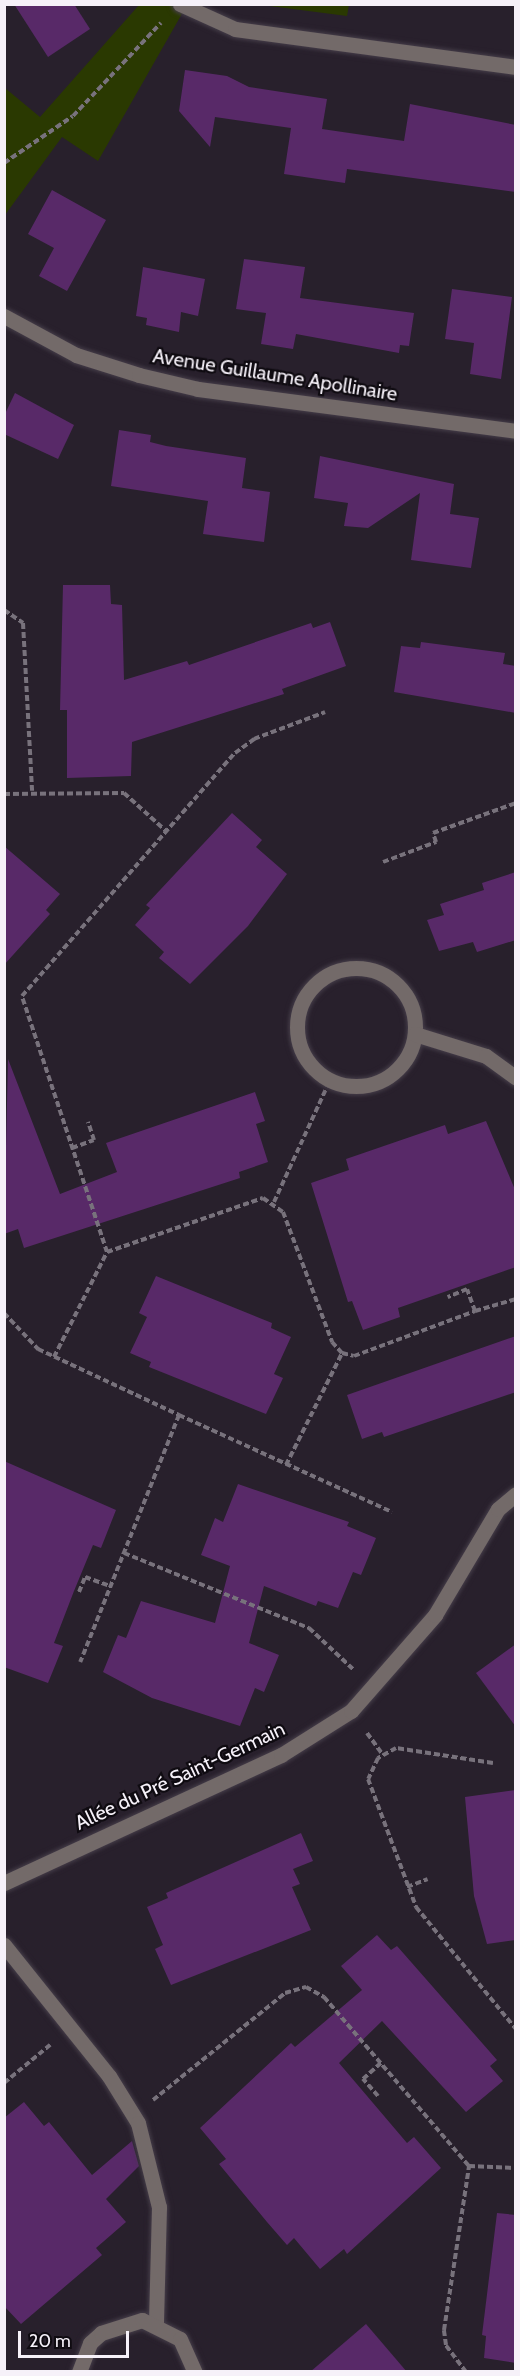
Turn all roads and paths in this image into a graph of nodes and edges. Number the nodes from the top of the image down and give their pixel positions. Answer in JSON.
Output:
{"nodes":[{"id":1,"x":175,"y":9,"type":"edge"},
{"id":2,"x":516,"y":67,"type":"edge"},
{"id":3,"x":4,"y":163,"type":"edge"},
{"id":4,"x":4,"y":316,"type":"edge"},
{"id":5,"x":516,"y":431,"type":"edge"},
{"id":6,"x":4,"y":610,"type":"edge"},
{"id":7,"x":325,"y":712,"type":"dead end"},
{"id":8,"x":32,"y":791,"type":"junction"},
{"id":9,"x":4,"y":794,"type":"edge"},
{"id":10,"x":516,"y":803,"type":"edge"},
{"id":11,"x":166,"y":831,"type":"junction"},
{"id":12,"x":383,"y":862,"type":"dead end"},
{"id":13,"x":415,"y":1034,"type":"junction"},
{"id":14,"x":516,"y":1078,"type":"edge"},
{"id":15,"x":330,"y":1080,"type":"junction"},
{"id":16,"x":88,"y":1122,"type":"dead end"},
{"id":17,"x":72,"y":1148,"type":"junction"},
{"id":18,"x":274,"y":1202,"type":"junction"},
{"id":19,"x":107,"y":1252,"type":"junction"},
{"id":20,"x":448,"y":1297,"type":"dead end"},
{"id":21,"x":516,"y":1299,"type":"edge"},
{"id":22,"x":475,"y":1311,"type":"junction"},
{"id":23,"x":4,"y":1313,"type":"edge"},
{"id":24,"x":342,"y":1353,"type":"junction"},
{"id":25,"x":54,"y":1357,"type":"junction"},
{"id":26,"x":179,"y":1415,"type":"junction"},
{"id":27,"x":286,"y":1465,"type":"junction"},
{"id":28,"x":516,"y":1494,"type":"edge"},
{"id":29,"x":392,"y":1512,"type":"dead end"},
{"id":30,"x":124,"y":1553,"type":"junction"},
{"id":31,"x":110,"y":1586,"type":"junction"},
{"id":32,"x":79,"y":1592,"type":"dead end"},
{"id":33,"x":80,"y":1662,"type":"dead end"},
{"id":34,"x":375,"y":1689,"type":"junction"},
{"id":35,"x":493,"y":1763,"type":"dead end"},
{"id":36,"x":428,"y":1880,"type":"dead end"},
{"id":37,"x":4,"y":1883,"type":"edge"},
{"id":38,"x":407,"y":1887,"type":"junction"},
{"id":39,"x":4,"y":1945,"type":"edge"},
{"id":40,"x":70,"y":2028,"type":"junction"},
{"id":41,"x":516,"y":2029,"type":"edge"},
{"id":42,"x":381,"y":2063,"type":"junction"},
{"id":43,"x":4,"y":2083,"type":"edge"},
{"id":44,"x":378,"y":2096,"type":"dead end"},
{"id":45,"x":133,"y":2113,"type":"junction"},
{"id":46,"x":469,"y":2166,"type":"junction"},
{"id":47,"x":516,"y":2168,"type":"edge"},
{"id":48,"x":156,"y":2323,"type":"junction"},
{"id":49,"x":79,"y":2372,"type":"edge"},
{"id":50,"x":195,"y":2372,"type":"edge"},
{"id":51,"x":466,"y":2372,"type":"edge"}],
"edges":[{"from":1,"to":2,"type":"street"},
{"from":1,"to":3,"type":"path"},
{"from":4,"to":5,"type":"street","name":"Avenue Guillaume Apollinaire"},
{"from":6,"to":8,"type":"path"},
{"from":7,"to":11,"type":"path"},
{"from":8,"to":9,"type":"path"},
{"from":8,"to":11,"type":"path"},
{"from":10,"to":12,"type":"path"},
{"from":11,"to":17,"type":"path"},
{"from":13,"to":14,"type":"street"},
{"from":13,"to":15,"type":"street"},
{"from":13,"to":15,"type":"street"},
{"from":15,"to":18,"type":"path"},
{"from":16,"to":17,"type":"path"},
{"from":17,"to":19,"type":"path"},
{"from":18,"to":19,"type":"path"},
{"from":18,"to":24,"type":"path"},
{"from":19,"to":25,"type":"path"},
{"from":20,"to":22,"type":"path"},
{"from":21,"to":22,"type":"path"},
{"from":22,"to":24,"type":"path"},
{"from":23,"to":25,"type":"path"},
{"from":24,"to":27,"type":"path"},
{"from":25,"to":26,"type":"path"},
{"from":26,"to":27,"type":"path"},
{"from":26,"to":30,"type":"path"},
{"from":27,"to":29,"type":"path"},
{"from":28,"to":34,"type":"street","name":"Allée du Pré Saint-Germain"},
{"from":30,"to":31,"type":"path"},
{"from":30,"to":34,"type":"path"},
{"from":31,"to":32,"type":"path"},
{"from":31,"to":33,"type":"path"},
{"from":34,"to":37,"type":"street","name":"Allée du Pré Saint-Germain"},
{"from":35,"to":38,"type":"path"},
{"from":36,"to":38,"type":"path"},
{"from":38,"to":41,"type":"path"},
{"from":39,"to":40,"type":"street"},
{"from":40,"to":43,"type":"path"},
{"from":40,"to":45,"type":"street"},
{"from":42,"to":44,"type":"path"},
{"from":42,"to":45,"type":"path"},
{"from":42,"to":46,"type":"path"},
{"from":45,"to":48,"type":"street"},
{"from":46,"to":47,"type":"path"},
{"from":46,"to":51,"type":"path"},
{"from":48,"to":49,"type":"street"},
{"from":48,"to":50,"type":"street"}]}
